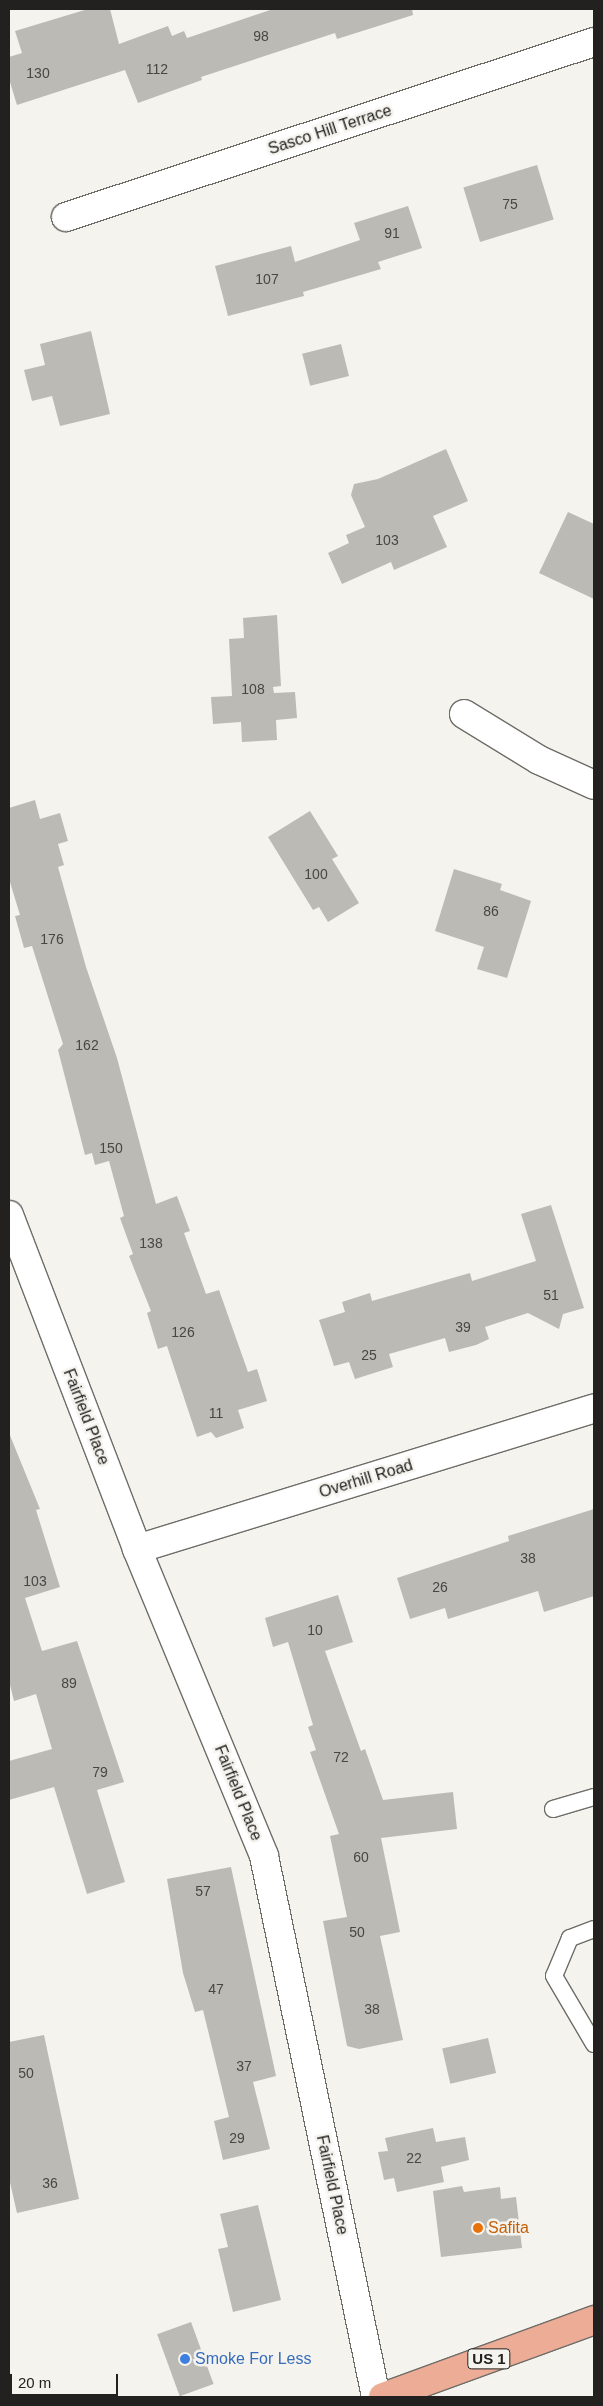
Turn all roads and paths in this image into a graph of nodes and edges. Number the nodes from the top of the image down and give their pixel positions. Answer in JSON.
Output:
{"nodes":[{"id":1,"x":594,"y":42,"type":"edge"},
{"id":2,"x":66,"y":217,"type":"dead end"},
{"id":3,"x":464,"y":714,"type":"dead end"},
{"id":4,"x":594,"y":785,"type":"edge"},
{"id":5,"x":9,"y":1215,"type":"edge"},
{"id":6,"x":594,"y":1408,"type":"edge"},
{"id":7,"x":137,"y":1549,"type":"junction"},
{"id":8,"x":594,"y":1797,"type":"edge"},
{"id":9,"x":553,"y":1809,"type":"dead end"},
{"id":10,"x":594,"y":1929,"type":"edge"},
{"id":11,"x":594,"y":2044,"type":"edge"},
{"id":12,"x":594,"y":2320,"type":"edge"},
{"id":13,"x":376,"y":2397,"type":"edge"},
{"id":14,"x":383,"y":2397,"type":"edge"}],
"edges":[{"from":1,"to":2,"type":"street","name":"Sasco Hill Terrace"},
{"from":3,"to":4,"type":"street"},
{"from":5,"to":7,"type":"street","name":"Fairfield Place"},
{"from":6,"to":7,"type":"street","name":"Overhill Road"},
{"from":7,"to":13,"type":"street","name":"Fairfield Place"},
{"from":8,"to":9,"type":"lane"},
{"from":10,"to":11,"type":"lane"},
{"from":12,"to":14,"type":"main road","number":"US 1"}]}
